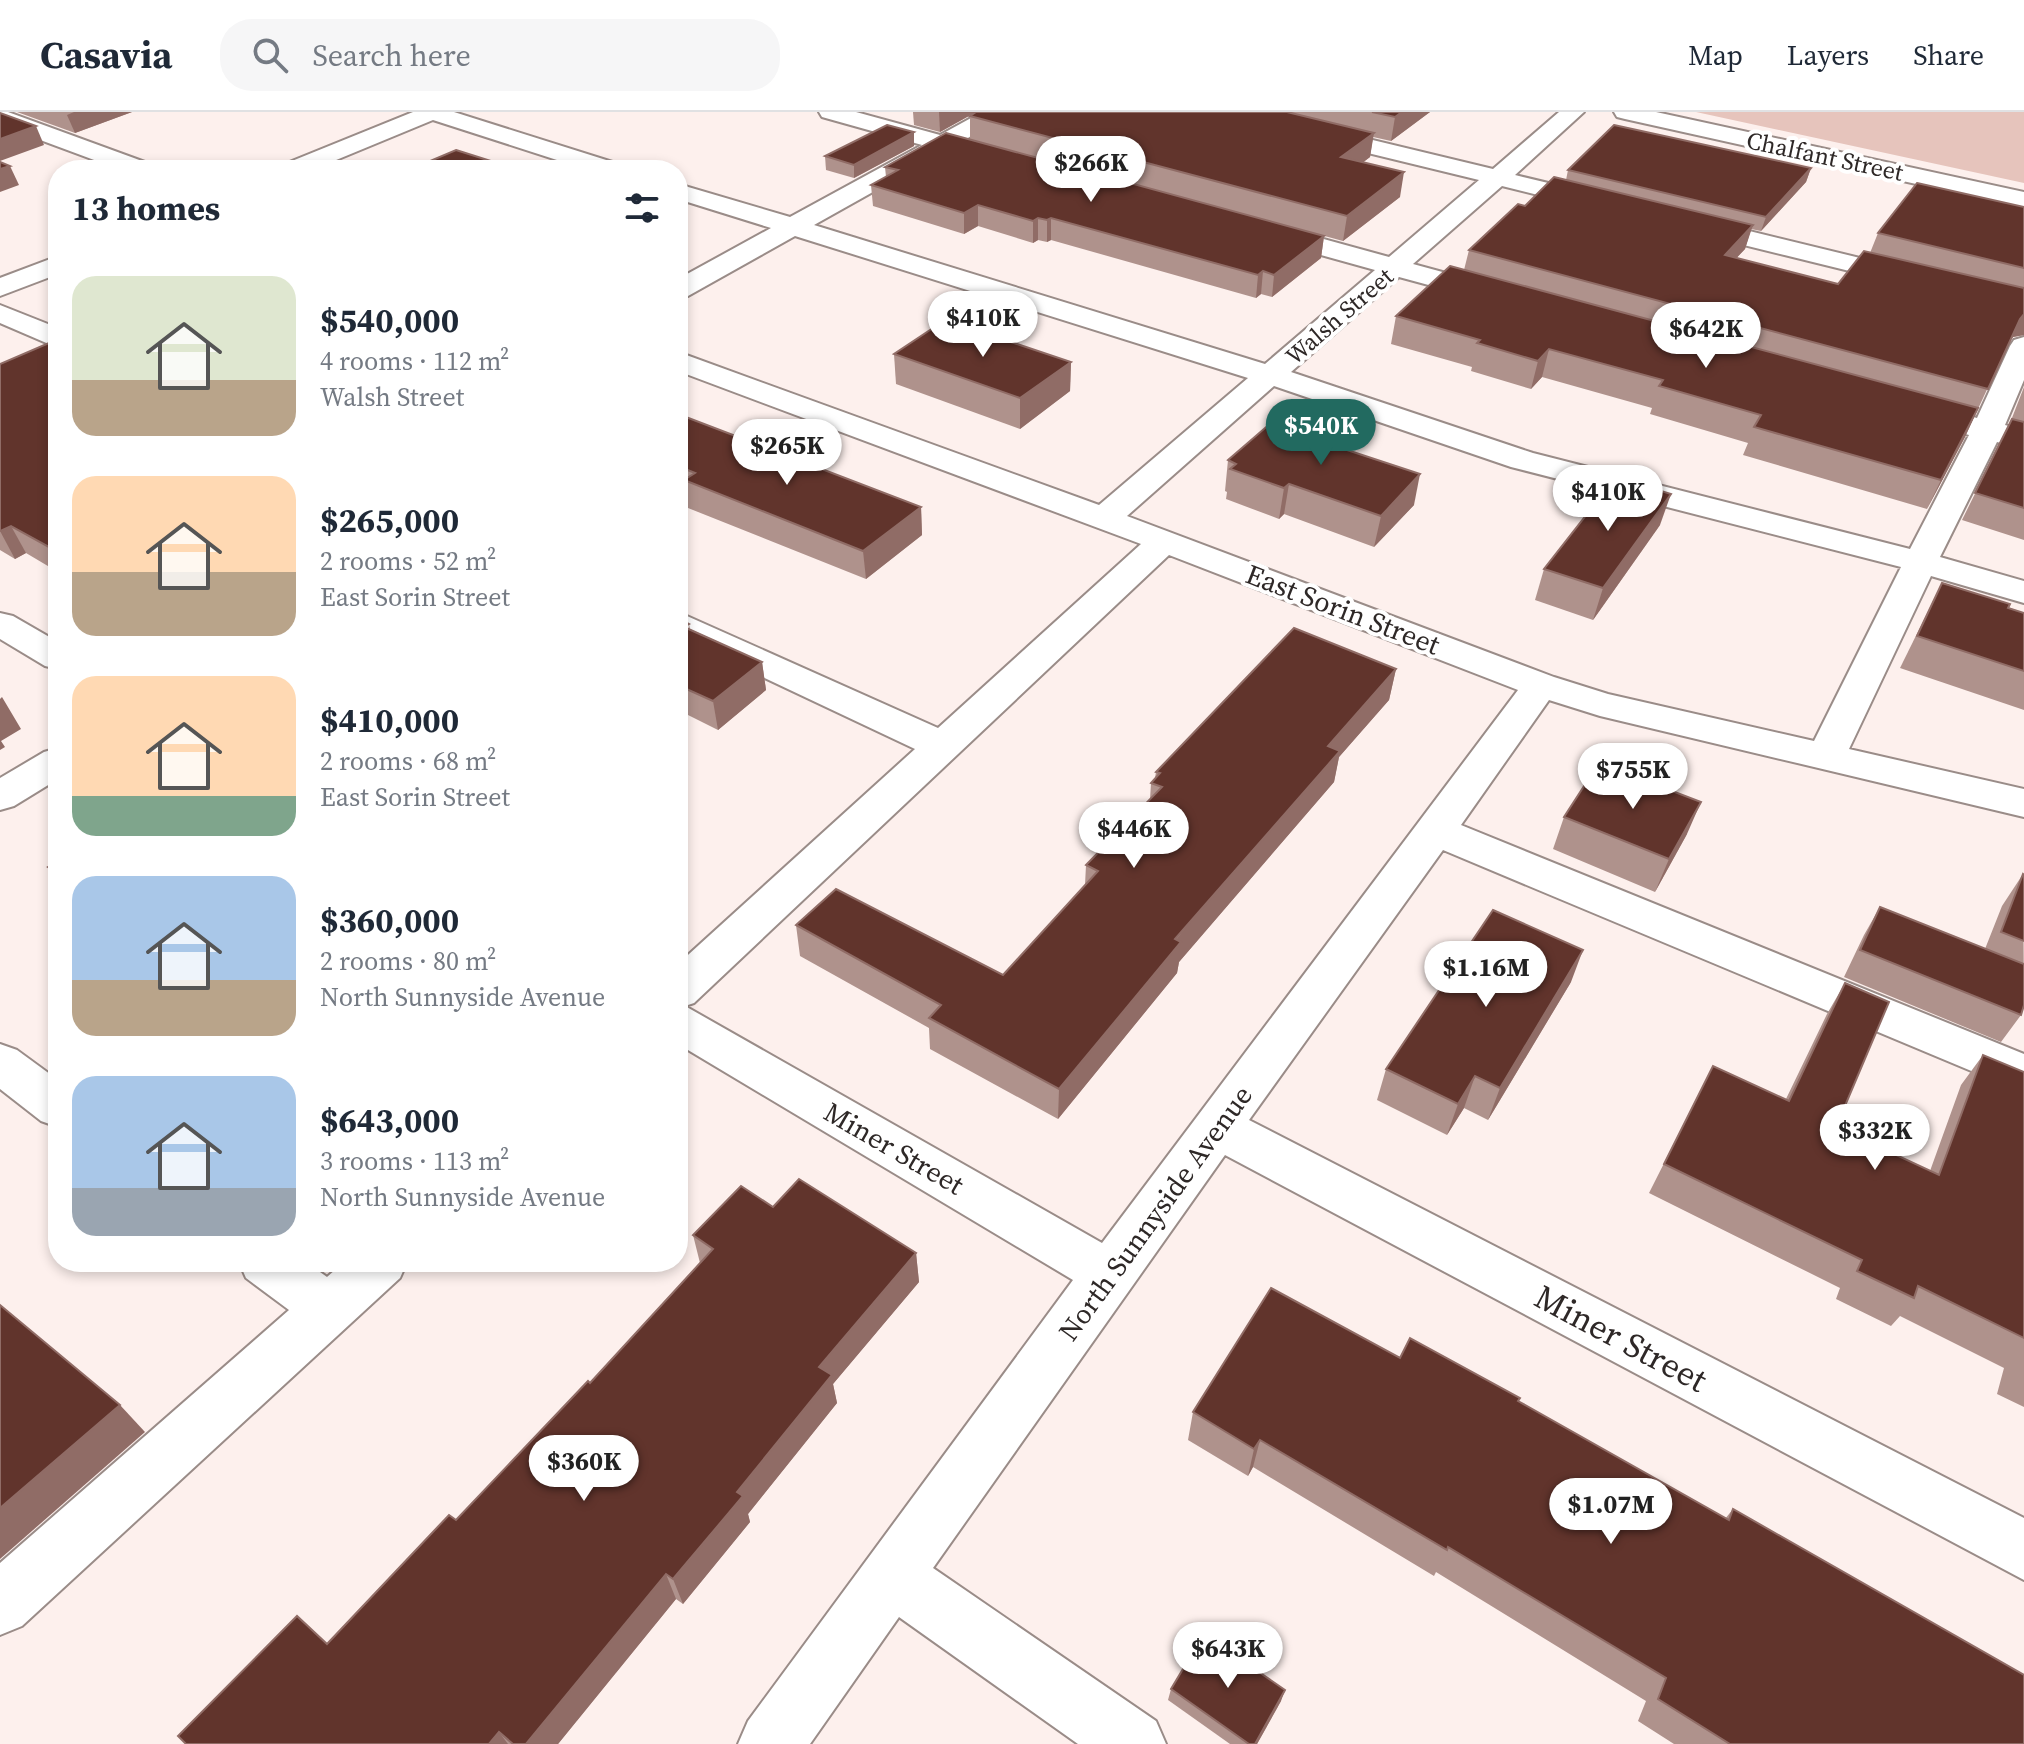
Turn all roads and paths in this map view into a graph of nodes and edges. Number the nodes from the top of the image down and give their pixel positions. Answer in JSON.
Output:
{"nodes":[{"id":1,"x":432,"y":112,"type":"edge"},
{"id":2,"x":830,"y":112,"type":"edge"},
{"id":3,"x":999,"y":112,"type":"edge"},
{"id":4,"x":1228,"y":112,"type":"edge"},
{"id":5,"x":1573,"y":112,"type":"edge"},
{"id":6,"x":1625,"y":112,"type":"edge"},
{"id":7,"x":0,"y":117,"type":"edge"},
{"id":8,"x":945,"y":144,"type":"junction"},
{"id":9,"x":117,"y":160,"type":"edge"},
{"id":10,"x":315,"y":160,"type":"edge"},
{"id":11,"x":582,"y":160,"type":"edge"},
{"id":12,"x":1022,"y":165,"type":"edge"},
{"id":13,"x":1497,"y":177,"type":"junction"},
{"id":14,"x":688,"y":194,"type":"edge"},
{"id":15,"x":2024,"y":200,"type":"edge"},
{"id":16,"x":1620,"y":207,"type":"edge"},
{"id":17,"x":1667,"y":218,"type":"edge"},
{"id":18,"x":1237,"y":224,"type":"edge"},
{"id":19,"x":794,"y":228,"type":"junction"},
{"id":20,"x":1394,"y":267,"type":"junction"},
{"id":21,"x":48,"y":268,"type":"edge"},
{"id":22,"x":688,"y":285,"type":"edge"},
{"id":23,"x":0,"y":288,"type":"edge"},
{"id":24,"x":1519,"y":301,"type":"edge"},
{"id":25,"x":2024,"y":306,"type":"edge"},
{"id":26,"x":0,"y":313,"type":"edge"},
{"id":27,"x":48,"y":335,"type":"edge"},
{"id":28,"x":2024,"y":346,"type":"edge"},
{"id":29,"x":688,"y":372,"type":"edge"},
{"id":30,"x":1271,"y":375,"type":"junction"},
{"id":31,"x":1881,"y":401,"type":"edge"},
{"id":32,"x":1987,"y":430,"type":"junction"},
{"id":33,"x":2024,"y":440,"type":"edge"},
{"id":34,"x":1104,"y":518,"type":"junction"},
{"id":35,"x":1164,"y":541,"type":"junction"},
{"id":36,"x":1921,"y":562,"type":"junction"},
{"id":37,"x":2024,"y":592,"type":"edge"},
{"id":38,"x":0,"y":624,"type":"edge"},
{"id":39,"x":688,"y":628,"type":"edge"},
{"id":40,"x":48,"y":652,"type":"edge"},
{"id":41,"x":1541,"y":685,"type":"junction"},
{"id":42,"x":943,"y":746,"type":"junction"},
{"id":43,"x":1826,"y":757,"type":"junction"},
{"id":44,"x":48,"y":767,"type":"edge"},
{"id":45,"x":0,"y":796,"type":"edge"},
{"id":46,"x":2024,"y":803,"type":"edge"},
{"id":47,"x":1437,"y":831,"type":"junction"},
{"id":48,"x":688,"y":982,"type":"edge"},
{"id":49,"x":688,"y":1028,"type":"edge"},
{"id":50,"x":0,"y":1063,"type":"edge"},
{"id":51,"x":2024,"y":1074,"type":"edge"},
{"id":52,"x":48,"y":1099,"type":"edge"},
{"id":53,"x":1217,"y":1127,"type":"junction"},
{"id":54,"x":279,"y":1272,"type":"edge"},
{"id":55,"x":370,"y":1272,"type":"edge"},
{"id":56,"x":1109,"y":1274,"type":"junction"},
{"id":57,"x":329,"y":1309,"type":"junction"},
{"id":58,"x":2024,"y":1550,"type":"edge"},
{"id":59,"x":894,"y":1577,"type":"junction"},
{"id":60,"x":0,"y":1604,"type":"edge"},
{"id":61,"x":771,"y":1744,"type":"edge"},
{"id":62,"x":1133,"y":1744,"type":"edge"}],
"edges":[{"from":1,"to":10,"type":"street"},
{"from":1,"to":11,"type":"street"},
{"from":2,"to":8,"type":"street"},
{"from":3,"to":8,"type":"street"},
{"from":4,"to":13,"type":"street"},
{"from":5,"to":13,"type":"street","name":"Walsh Street"},
{"from":6,"to":15,"type":"street","name":"Chalfant Street"},
{"from":7,"to":9,"type":"street"},
{"from":8,"to":12,"type":"street"},
{"from":8,"to":19,"type":"street"},
{"from":13,"to":16,"type":"street"},
{"from":13,"to":20,"type":"street","name":"Walsh Street"},
{"from":14,"to":19,"type":"street"},
{"from":17,"to":25,"type":"street"},
{"from":18,"to":20,"type":"street"},
{"from":19,"to":22,"type":"street"},
{"from":19,"to":30,"type":"street"},
{"from":20,"to":24,"type":"street"},
{"from":20,"to":30,"type":"street","name":"Walsh Street"},
{"from":21,"to":23,"type":"street"},
{"from":26,"to":27,"type":"street"},
{"from":28,"to":32,"type":"street"},
{"from":29,"to":34,"type":"street","name":"East Sorin Street"},
{"from":30,"to":34,"type":"street","name":"Walsh Street"},
{"from":30,"to":36,"type":"street"},
{"from":31,"to":32,"type":"street"},
{"from":32,"to":33,"type":"street"},
{"from":32,"to":36,"type":"street"},
{"from":34,"to":35,"type":"street","name":"East Sorin Street"},
{"from":35,"to":41,"type":"street","name":"East Sorin Street"},
{"from":35,"to":42,"type":"street"},
{"from":36,"to":37,"type":"street"},
{"from":36,"to":43,"type":"street"},
{"from":38,"to":40,"type":"street"},
{"from":39,"to":42,"type":"street"},
{"from":41,"to":43,"type":"street","name":"East Sorin Street"},
{"from":41,"to":47,"type":"street","name":"North Sunnyside Avenue"},
{"from":42,"to":48,"type":"street"},
{"from":43,"to":46,"type":"street","name":"East Sorin Street"},
{"from":44,"to":45,"type":"street"},
{"from":47,"to":51,"type":"street"},
{"from":47,"to":53,"type":"street","name":"North Sunnyside Avenue"},
{"from":49,"to":56,"type":"street","name":"Miner Street"},
{"from":50,"to":52,"type":"street"},
{"from":53,"to":56,"type":"street","name":"North Sunnyside Avenue"},
{"from":53,"to":58,"type":"street","name":"Miner Street"},
{"from":54,"to":57,"type":"street"},
{"from":55,"to":57,"type":"street"},
{"from":56,"to":59,"type":"street","name":"North Sunnyside Avenue"},
{"from":57,"to":60,"type":"street"},
{"from":59,"to":61,"type":"street","name":"North Sunnyside Avenue"},
{"from":59,"to":62,"type":"street"}]}
